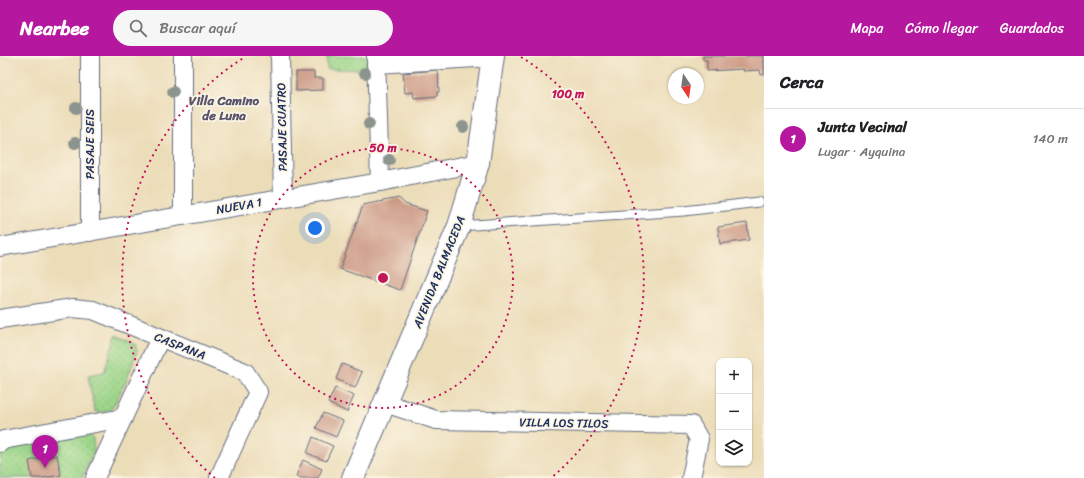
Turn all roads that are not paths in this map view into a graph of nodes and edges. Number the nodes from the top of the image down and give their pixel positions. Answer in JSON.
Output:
{"nodes":[{"id":1,"x":90,"y":56,"type":"edge"},
{"id":2,"x":183,"y":56,"type":"edge"},
{"id":3,"x":280,"y":56,"type":"edge"},
{"id":4,"x":493,"y":57,"type":"edge"},
{"id":5,"x":376,"y":60,"type":"edge"},
{"id":6,"x":478,"y":163,"type":"junction"},
{"id":7,"x":380,"y":182,"type":"junction"},
{"id":8,"x":283,"y":199,"type":"junction"},
{"id":9,"x":759,"y":202,"type":"dead end"},
{"id":10,"x":183,"y":216,"type":"junction"},
{"id":11,"x":459,"y":226,"type":"junction"},
{"id":12,"x":90,"y":232,"type":"junction"},
{"id":13,"x":0,"y":247,"type":"edge"},
{"id":14,"x":0,"y":319,"type":"edge"},
{"id":15,"x":160,"y":338,"type":"junction"},
{"id":16,"x":385,"y":403,"type":"junction"},
{"id":17,"x":123,"y":418,"type":"junction"},
{"id":18,"x":0,"y":443,"type":"edge"},
{"id":19,"x":95,"y":478,"type":"edge"},
{"id":20,"x":219,"y":478,"type":"edge"},
{"id":21,"x":354,"y":478,"type":"edge"},
{"id":22,"x":691,"y":478,"type":"edge"}],
"edges":[{"from":1,"to":12,"type":"street","name":"PASAJE SEIS"},
{"from":2,"to":10,"type":"street"},
{"from":3,"to":8,"type":"street","name":"PASAJE CUATRO"},
{"from":4,"to":5,"type":"street"},
{"from":4,"to":6,"type":"main road","name":"AVENIDA BALMACEDA"},
{"from":5,"to":7,"type":"street"},
{"from":6,"to":7,"type":"street","name":"NUEVA 1"},
{"from":6,"to":11,"type":"main road","name":"AVENIDA BALMACEDA"},
{"from":7,"to":8,"type":"street","name":"NUEVA 1"},
{"from":8,"to":10,"type":"street","name":"NUEVA 1"},
{"from":9,"to":11,"type":"lane"},
{"from":10,"to":12,"type":"street","name":"NUEVA 1"},
{"from":11,"to":16,"type":"main road","name":"AVENIDA BALMACEDA"},
{"from":12,"to":13,"type":"street","name":"NUEVA 1"},
{"from":14,"to":15,"type":"street","name":"CASPANA"},
{"from":15,"to":17,"type":"street"},
{"from":15,"to":20,"type":"street","name":"CASPANA"},
{"from":16,"to":21,"type":"main road","name":"AVENIDA BALMACEDA"},
{"from":16,"to":22,"type":"street","name":"VILLA LOS TILOS"},
{"from":17,"to":18,"type":"street"},
{"from":17,"to":19,"type":"street"}]}
